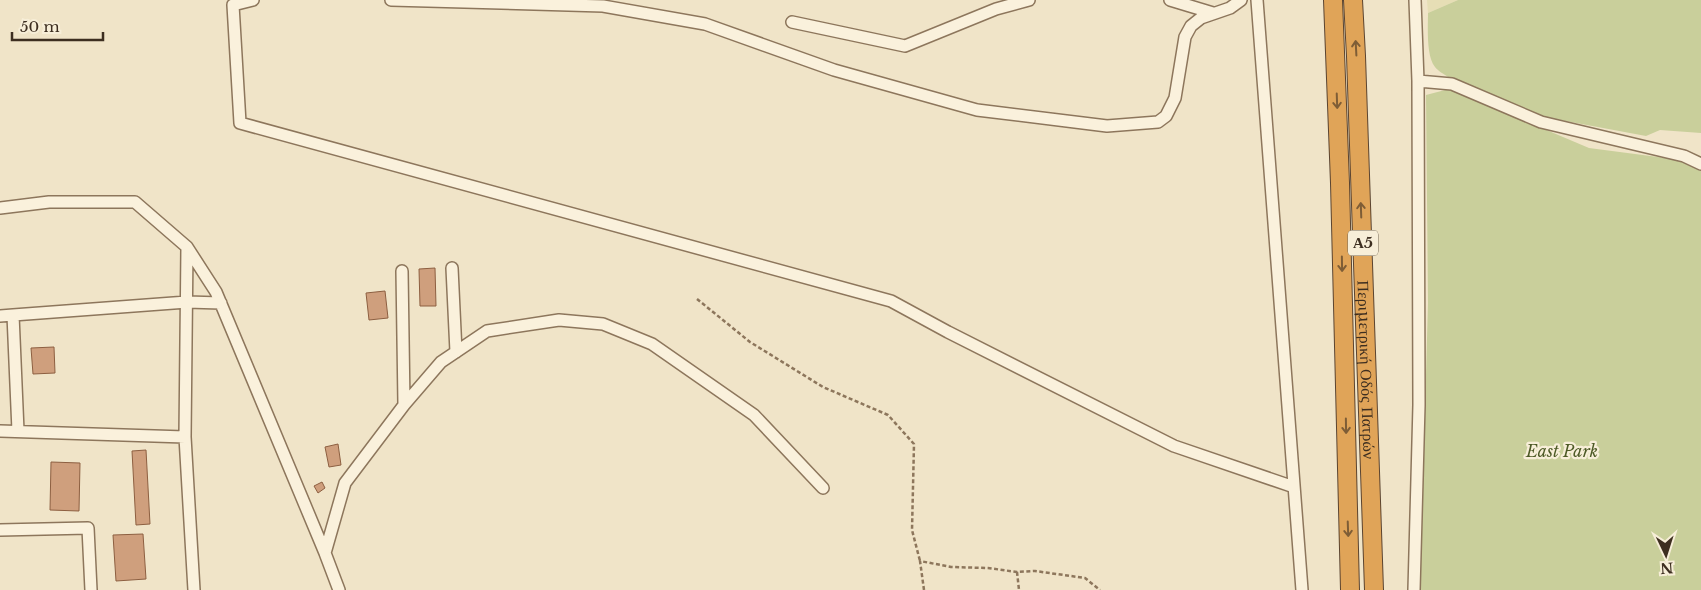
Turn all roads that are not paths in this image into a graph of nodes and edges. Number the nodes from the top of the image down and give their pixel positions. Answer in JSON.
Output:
{"nodes":[{"id":1,"x":253,"y":0,"type":"edge"},
{"id":2,"x":391,"y":0,"type":"edge"},
{"id":3,"x":1030,"y":0,"type":"edge"},
{"id":4,"x":1170,"y":0,"type":"edge"},
{"id":5,"x":1241,"y":0,"type":"edge"},
{"id":6,"x":1258,"y":0,"type":"edge"},
{"id":7,"x":1333,"y":0,"type":"edge"},
{"id":8,"x":1353,"y":0,"type":"edge"},
{"id":9,"x":1414,"y":0,"type":"edge"},
{"id":10,"x":1213,"y":13,"type":"junction"},
{"id":11,"x":792,"y":22,"type":"dead end"},
{"id":12,"x":1418,"y":81,"type":"junction"},
{"id":13,"x":1701,"y":164,"type":"edge"},
{"id":14,"x":0,"y":208,"type":"edge"},
{"id":15,"x":187,"y":247,"type":"junction"},
{"id":16,"x":452,"y":268,"type":"dead end"},
{"id":17,"x":402,"y":271,"type":"dead end"},
{"id":18,"x":187,"y":302,"type":"junction"},
{"id":19,"x":221,"y":304,"type":"junction"},
{"id":20,"x":13,"y":315,"type":"junction"},
{"id":21,"x":0,"y":316,"type":"edge"},
{"id":22,"x":456,"y":352,"type":"junction"},
{"id":23,"x":404,"y":405,"type":"junction"},
{"id":24,"x":0,"y":431,"type":"edge"},
{"id":25,"x":18,"y":431,"type":"junction"},
{"id":26,"x":185,"y":437,"type":"junction"},
{"id":27,"x":823,"y":488,"type":"dead end"},
{"id":28,"x":1294,"y":488,"type":"junction"},
{"id":29,"x":0,"y":530,"type":"edge"},
{"id":30,"x":325,"y":553,"type":"junction"},
{"id":31,"x":91,"y":590,"type":"edge"},
{"id":32,"x":194,"y":590,"type":"edge"},
{"id":33,"x":339,"y":590,"type":"edge"},
{"id":34,"x":1302,"y":590,"type":"edge"},
{"id":35,"x":1350,"y":590,"type":"edge"},
{"id":36,"x":1374,"y":590,"type":"edge"},
{"id":37,"x":1414,"y":590,"type":"edge"}],
"edges":[{"from":1,"to":28,"type":"street"},
{"from":2,"to":10,"type":"street"},
{"from":3,"to":11,"type":"street"},
{"from":4,"to":10,"type":"street"},
{"from":5,"to":10,"type":"street"},
{"from":6,"to":28,"type":"street"},
{"from":7,"to":35,"type":"highway","name":"Περιμετρική Οδός Πατρών","number":"Α5","one_way":true},
{"from":36,"to":8,"type":"highway","name":"Περιμετρική Οδός Πατρών","number":"Α5","one_way":true},
{"from":9,"to":12,"type":"street"},
{"from":12,"to":13,"type":"street"},
{"from":12,"to":37,"type":"street"},
{"from":14,"to":15,"type":"street"},
{"from":15,"to":18,"type":"street"},
{"from":15,"to":19,"type":"street"},
{"from":16,"to":22,"type":"street"},
{"from":17,"to":23,"type":"street"},
{"from":18,"to":19,"type":"street"},
{"from":18,"to":20,"type":"street"},
{"from":18,"to":26,"type":"street"},
{"from":19,"to":30,"type":"street"},
{"from":20,"to":21,"type":"street"},
{"from":20,"to":25,"type":"street"},
{"from":22,"to":23,"type":"street"},
{"from":22,"to":27,"type":"street"},
{"from":23,"to":30,"type":"street"},
{"from":24,"to":25,"type":"street"},
{"from":25,"to":26,"type":"street"},
{"from":26,"to":32,"type":"street"},
{"from":28,"to":34,"type":"street"},
{"from":29,"to":31,"type":"street"},
{"from":30,"to":33,"type":"street"}]}
